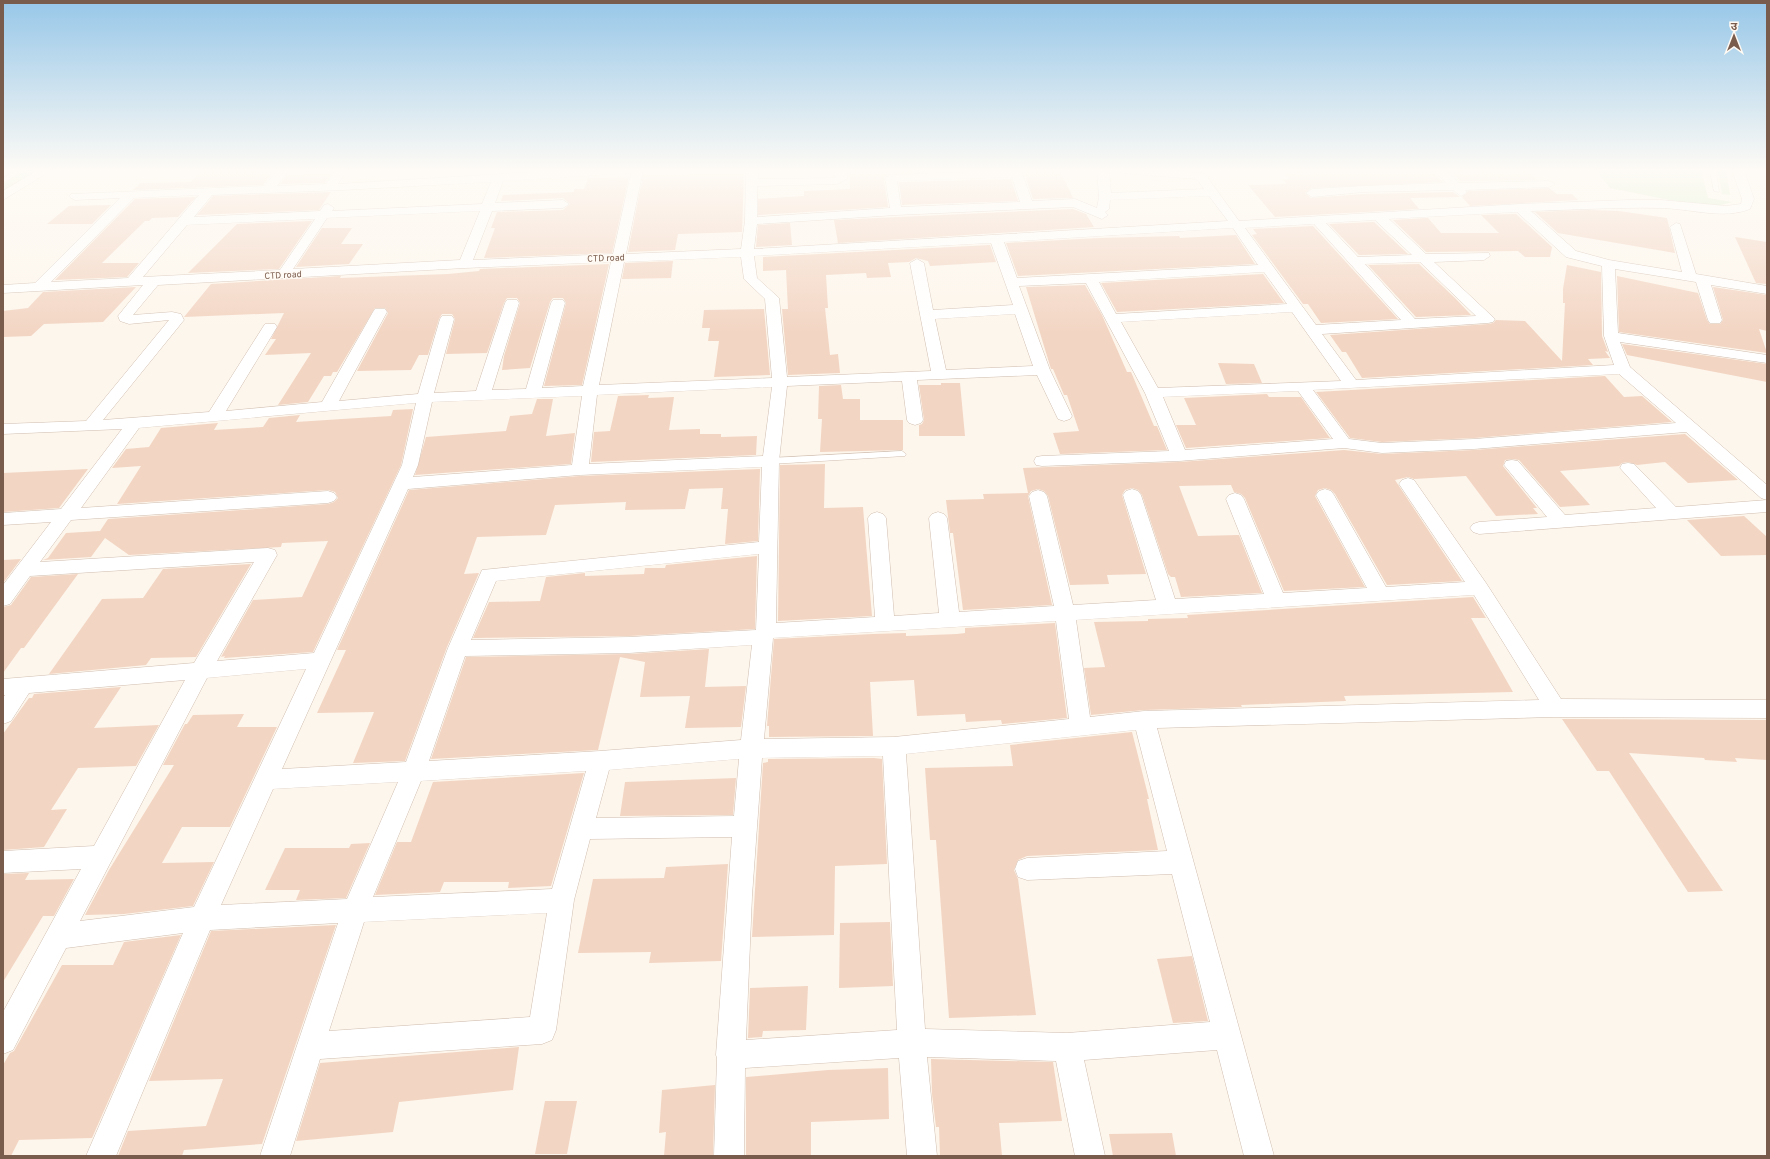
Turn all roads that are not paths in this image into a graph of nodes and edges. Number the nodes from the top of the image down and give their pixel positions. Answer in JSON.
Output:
{"nodes":[{"id":1,"x":101,"y":224,"type":"edge"},
{"id":2,"x":181,"y":224,"type":"edge"},
{"id":3,"x":318,"y":224,"type":"edge"},
{"id":4,"x":480,"y":224,"type":"edge"},
{"id":5,"x":625,"y":224,"type":"edge"},
{"id":6,"x":751,"y":224,"type":"edge"},
{"id":7,"x":1107,"y":224,"type":"edge"},
{"id":8,"x":1234,"y":224,"type":"edge"},
{"id":9,"x":1236,"y":224,"type":"edge"},
{"id":10,"x":1321,"y":224,"type":"edge"},
{"id":11,"x":1386,"y":224,"type":"edge"},
{"id":12,"x":1538,"y":224,"type":"edge"},
{"id":13,"x":1676,"y":227,"type":"dead end"},
{"id":14,"x":1110,"y":231,"type":"junction"},
{"id":15,"x":996,"y":238,"type":"junction"},
{"id":16,"x":747,"y":253,"type":"junction"},
{"id":17,"x":1484,"y":256,"type":"dead end"},
{"id":18,"x":618,"y":258,"type":"junction"},
{"id":19,"x":1422,"y":258,"type":"junction"},
{"id":20,"x":1354,"y":262,"type":"junction"},
{"id":21,"x":917,"y":263,"type":"dead end"},
{"id":22,"x":465,"y":264,"type":"junction"},
{"id":23,"x":1608,"y":264,"type":"junction"},
{"id":24,"x":1268,"y":268,"type":"junction"},
{"id":25,"x":283,"y":275,"type":"junction"},
{"id":26,"x":1696,"y":278,"type":"junction"},
{"id":27,"x":1090,"y":279,"type":"junction"},
{"id":28,"x":155,"y":280,"type":"junction"},
{"id":29,"x":133,"y":281,"type":"junction"},
{"id":30,"x":1011,"y":282,"type":"junction"},
{"id":31,"x":40,"y":286,"type":"junction"},
{"id":32,"x":3,"y":289,"type":"edge"},
{"id":33,"x":1767,"y":290,"type":"edge"},
{"id":34,"x":512,"y":303,"type":"dead end"},
{"id":35,"x":558,"y":303,"type":"dead end"},
{"id":36,"x":1295,"y":308,"type":"junction"},
{"id":37,"x":1021,"y":309,"type":"junction"},
{"id":38,"x":380,"y":312,"type":"dead end"},
{"id":39,"x":927,"y":315,"type":"junction"},
{"id":40,"x":1112,"y":318,"type":"junction"},
{"id":41,"x":447,"y":319,"type":"dead end"},
{"id":42,"x":1715,"y":320,"type":"dead end"},
{"id":43,"x":1411,"y":323,"type":"junction"},
{"id":44,"x":270,"y":327,"type":"dead end"},
{"id":45,"x":1311,"y":330,"type":"junction"},
{"id":46,"x":1611,"y":336,"type":"junction"},
{"id":47,"x":1767,"y":359,"type":"edge"},
{"id":48,"x":1623,"y":369,"type":"junction"},
{"id":49,"x":1042,"y":370,"type":"junction"},
{"id":50,"x":939,"y":374,"type":"junction"},
{"id":51,"x":909,"y":376,"type":"junction"},
{"id":52,"x":780,"y":381,"type":"junction"},
{"id":53,"x":1352,"y":385,"type":"junction"},
{"id":54,"x":1302,"y":386,"type":"junction"},
{"id":55,"x":590,"y":390,"type":"junction"},
{"id":56,"x":533,"y":393,"type":"junction"},
{"id":57,"x":1153,"y":393,"type":"junction"},
{"id":58,"x":482,"y":396,"type":"junction"},
{"id":59,"x":425,"y":398,"type":"junction"},
{"id":60,"x":328,"y":406,"type":"junction"},
{"id":61,"x":1064,"y":416,"type":"dead end"},
{"id":62,"x":214,"y":417,"type":"junction"},
{"id":63,"x":915,"y":420,"type":"dead end"},
{"id":64,"x":134,"y":424,"type":"junction"},
{"id":65,"x":90,"y":426,"type":"junction"},
{"id":66,"x":1688,"y":427,"type":"junction"},
{"id":67,"x":3,"y":429,"type":"edge"},
{"id":68,"x":1344,"y":443,"type":"junction"},
{"id":69,"x":902,"y":454,"type":"dead end"},
{"id":70,"x":1179,"y":456,"type":"junction"},
{"id":71,"x":771,"y":461,"type":"junction"},
{"id":72,"x":1042,"y":461,"type":"dead end"},
{"id":73,"x":1512,"y":465,"type":"dead end"},
{"id":74,"x":1628,"y":468,"type":"dead end"},
{"id":75,"x":580,"y":470,"type":"junction"},
{"id":76,"x":400,"y":484,"type":"junction"},
{"id":77,"x":1408,"y":484,"type":"dead end"},
{"id":78,"x":1767,"y":494,"type":"edge"},
{"id":79,"x":1132,"y":495,"type":"dead end"},
{"id":80,"x":1325,"y":495,"type":"dead end"},
{"id":81,"x":1038,"y":496,"type":"dead end"},
{"id":82,"x":328,"y":497,"type":"dead end"},
{"id":83,"x":1235,"y":499,"type":"dead end"},
{"id":84,"x":1767,"y":506,"type":"edge"},
{"id":85,"x":1671,"y":513,"type":"junction"},
{"id":86,"x":66,"y":516,"type":"junction"},
{"id":87,"x":877,"y":518,"type":"dead end"},
{"id":88,"x":938,"y":518,"type":"dead end"},
{"id":89,"x":3,"y":520,"type":"edge"},
{"id":90,"x":1561,"y":522,"type":"junction"},
{"id":91,"x":1479,"y":528,"type":"dead end"},
{"id":92,"x":769,"y":547,"type":"junction"},
{"id":93,"x":25,"y":570,"type":"junction"},
{"id":94,"x":1479,"y":588,"type":"junction"},
{"id":95,"x":1381,"y":595,"type":"junction"},
{"id":96,"x":3,"y":599,"type":"edge"},
{"id":97,"x":1277,"y":601,"type":"junction"},
{"id":98,"x":1167,"y":606,"type":"junction"},
{"id":99,"x":1065,"y":612,"type":"junction"},
{"id":100,"x":950,"y":621,"type":"junction"},
{"id":101,"x":885,"y":625,"type":"junction"},
{"id":102,"x":764,"y":634,"type":"junction"},
{"id":103,"x":458,"y":648,"type":"junction"},
{"id":104,"x":320,"y":660,"type":"junction"},
{"id":105,"x":200,"y":671,"type":"junction"},
{"id":106,"x":13,"y":686,"type":"edge"},
{"id":107,"x":1555,"y":708,"type":"junction"},
{"id":108,"x":1767,"y":709,"type":"edge"},
{"id":109,"x":3,"y":715,"type":"edge"},
{"id":110,"x":1144,"y":720,"type":"junction"},
{"id":111,"x":1081,"y":727,"type":"junction"},
{"id":112,"x":894,"y":746,"type":"junction"},
{"id":113,"x":750,"y":749,"type":"junction"},
{"id":114,"x":600,"y":761,"type":"junction"},
{"id":115,"x":414,"y":771,"type":"junction"},
{"id":116,"x":266,"y":780,"type":"junction"},
{"id":117,"x":745,"y":826,"type":"junction"},
{"id":118,"x":581,"y":829,"type":"junction"},
{"id":119,"x":101,"y":857,"type":"junction"},
{"id":120,"x":3,"y":862,"type":"edge"},
{"id":121,"x":1182,"y":862,"type":"junction"},
{"id":122,"x":1027,"y":869,"type":"dead end"},
{"id":123,"x":561,"y":900,"type":"junction"},
{"id":124,"x":355,"y":910,"type":"junction"},
{"id":125,"x":202,"y":918,"type":"junction"},
{"id":126,"x":60,"y":936,"type":"junction"},
{"id":127,"x":5,"y":1030,"type":"edge"},
{"id":128,"x":1227,"y":1035,"type":"junction"},
{"id":129,"x":912,"y":1044,"type":"junction"},
{"id":130,"x":311,"y":1046,"type":"junction"},
{"id":131,"x":1067,"y":1047,"type":"junction"},
{"id":132,"x":730,"y":1055,"type":"junction"},
{"id":133,"x":101,"y":1156,"type":"edge"},
{"id":134,"x":275,"y":1156,"type":"edge"},
{"id":135,"x":729,"y":1156,"type":"edge"},
{"id":136,"x":922,"y":1156,"type":"edge"},
{"id":137,"x":1090,"y":1156,"type":"edge"},
{"id":138,"x":1259,"y":1156,"type":"edge"}],
"edges":[{"from":1,"to":31,"type":"street"},
{"from":2,"to":29,"type":"street"},
{"from":3,"to":25,"type":"street"},
{"from":4,"to":22,"type":"street"},
{"from":5,"to":18,"type":"street"},
{"from":6,"to":16,"type":"street"},
{"from":7,"to":14,"type":"street"},
{"from":8,"to":14,"type":"street","name":"CTD road"},
{"from":9,"to":24,"type":"street"},
{"from":10,"to":20,"type":"street"},
{"from":11,"to":19,"type":"street"},
{"from":12,"to":23,"type":"street"},
{"from":13,"to":26,"type":"street"},
{"from":14,"to":15,"type":"street","name":"CTD road"},
{"from":15,"to":16,"type":"street","name":"CTD road"},
{"from":15,"to":30,"type":"street"},
{"from":16,"to":18,"type":"street","name":"CTD road"},
{"from":16,"to":52,"type":"street"},
{"from":17,"to":19,"type":"street"},
{"from":18,"to":22,"type":"street","name":"CTD road"},
{"from":18,"to":55,"type":"street"},
{"from":19,"to":20,"type":"street"},
{"from":19,"to":43,"type":"street"},
{"from":20,"to":43,"type":"street"},
{"from":21,"to":39,"type":"street"},
{"from":22,"to":25,"type":"street","name":"CTD road"},
{"from":23,"to":26,"type":"street"},
{"from":23,"to":46,"type":"street"},
{"from":24,"to":27,"type":"street"},
{"from":24,"to":36,"type":"street"},
{"from":25,"to":28,"type":"street","name":"CTD road"},
{"from":26,"to":33,"type":"street"},
{"from":26,"to":42,"type":"street"},
{"from":27,"to":30,"type":"street"},
{"from":27,"to":40,"type":"street"},
{"from":28,"to":29,"type":"street","name":"CTD road"},
{"from":28,"to":65,"type":"street"},
{"from":29,"to":31,"type":"street","name":"CTD road"},
{"from":30,"to":37,"type":"street"},
{"from":31,"to":32,"type":"street","name":"CTD road"},
{"from":34,"to":58,"type":"street"},
{"from":35,"to":56,"type":"street"},
{"from":36,"to":40,"type":"street"},
{"from":36,"to":45,"type":"street"},
{"from":37,"to":39,"type":"street"},
{"from":37,"to":49,"type":"street"},
{"from":38,"to":60,"type":"street"},
{"from":39,"to":50,"type":"street"},
{"from":40,"to":57,"type":"street"},
{"from":41,"to":59,"type":"street"},
{"from":43,"to":45,"type":"street"},
{"from":44,"to":62,"type":"street"},
{"from":45,"to":53,"type":"street"},
{"from":46,"to":47,"type":"street"},
{"from":46,"to":48,"type":"street"},
{"from":48,"to":53,"type":"street"},
{"from":48,"to":66,"type":"street"},
{"from":49,"to":50,"type":"street"},
{"from":49,"to":61,"type":"street"},
{"from":50,"to":51,"type":"street"},
{"from":51,"to":52,"type":"street"},
{"from":51,"to":63,"type":"street"},
{"from":52,"to":55,"type":"street"},
{"from":52,"to":71,"type":"street"},
{"from":53,"to":54,"type":"street"},
{"from":54,"to":57,"type":"street"},
{"from":54,"to":68,"type":"street"},
{"from":55,"to":56,"type":"street"},
{"from":55,"to":75,"type":"street"},
{"from":56,"to":58,"type":"street"},
{"from":57,"to":70,"type":"street"},
{"from":58,"to":59,"type":"street"},
{"from":59,"to":60,"type":"street"},
{"from":59,"to":76,"type":"street"},
{"from":60,"to":62,"type":"street"},
{"from":62,"to":64,"type":"street"},
{"from":64,"to":65,"type":"street"},
{"from":64,"to":86,"type":"street"},
{"from":65,"to":67,"type":"street"},
{"from":66,"to":68,"type":"street"},
{"from":66,"to":78,"type":"street"},
{"from":68,"to":70,"type":"street"},
{"from":69,"to":71,"type":"lane"},
{"from":70,"to":72,"type":"street"},
{"from":71,"to":75,"type":"street"},
{"from":71,"to":92,"type":"street"},
{"from":73,"to":90,"type":"street"},
{"from":74,"to":85,"type":"street"},
{"from":75,"to":76,"type":"street"},
{"from":76,"to":104,"type":"street"},
{"from":77,"to":94,"type":"street"},
{"from":79,"to":98,"type":"street"},
{"from":80,"to":95,"type":"street"},
{"from":81,"to":99,"type":"street"},
{"from":82,"to":86,"type":"street"},
{"from":83,"to":97,"type":"street"},
{"from":84,"to":85,"type":"street"},
{"from":85,"to":90,"type":"street"},
{"from":86,"to":89,"type":"street"},
{"from":86,"to":93,"type":"street"},
{"from":87,"to":101,"type":"street"},
{"from":88,"to":100,"type":"street"},
{"from":90,"to":91,"type":"street"},
{"from":92,"to":102,"type":"street"},
{"from":92,"to":103,"type":"street"},
{"from":93,"to":96,"type":"street"},
{"from":93,"to":105,"type":"street"},
{"from":94,"to":95,"type":"street"},
{"from":94,"to":107,"type":"street"},
{"from":95,"to":97,"type":"street"},
{"from":97,"to":98,"type":"street"},
{"from":98,"to":99,"type":"street"},
{"from":99,"to":100,"type":"street"},
{"from":99,"to":111,"type":"street"},
{"from":100,"to":101,"type":"street"},
{"from":101,"to":102,"type":"street"},
{"from":102,"to":103,"type":"street"},
{"from":102,"to":113,"type":"street"},
{"from":103,"to":115,"type":"street"},
{"from":104,"to":105,"type":"street"},
{"from":104,"to":116,"type":"street"},
{"from":105,"to":106,"type":"street"},
{"from":105,"to":119,"type":"street"},
{"from":106,"to":109,"type":"street"},
{"from":107,"to":108,"type":"street"},
{"from":107,"to":110,"type":"street"},
{"from":110,"to":111,"type":"street"},
{"from":110,"to":121,"type":"street"},
{"from":111,"to":112,"type":"street"},
{"from":112,"to":113,"type":"street"},
{"from":112,"to":129,"type":"street"},
{"from":113,"to":114,"type":"street"},
{"from":113,"to":117,"type":"street"},
{"from":114,"to":115,"type":"street"},
{"from":114,"to":118,"type":"street"},
{"from":115,"to":116,"type":"street"},
{"from":115,"to":124,"type":"street"},
{"from":116,"to":125,"type":"street"},
{"from":117,"to":118,"type":"street"},
{"from":117,"to":132,"type":"street"},
{"from":118,"to":123,"type":"street"},
{"from":119,"to":120,"type":"street"},
{"from":119,"to":126,"type":"street"},
{"from":121,"to":122,"type":"street"},
{"from":121,"to":128,"type":"street"},
{"from":123,"to":124,"type":"street"},
{"from":123,"to":130,"type":"street"},
{"from":124,"to":125,"type":"street"},
{"from":124,"to":130,"type":"street"},
{"from":125,"to":126,"type":"street"},
{"from":125,"to":133,"type":"street"},
{"from":126,"to":127,"type":"street"},
{"from":128,"to":131,"type":"street"},
{"from":128,"to":138,"type":"street"},
{"from":129,"to":131,"type":"street"},
{"from":129,"to":132,"type":"street"},
{"from":129,"to":136,"type":"street"},
{"from":130,"to":134,"type":"street"},
{"from":131,"to":137,"type":"street"},
{"from":132,"to":135,"type":"street"}]}
